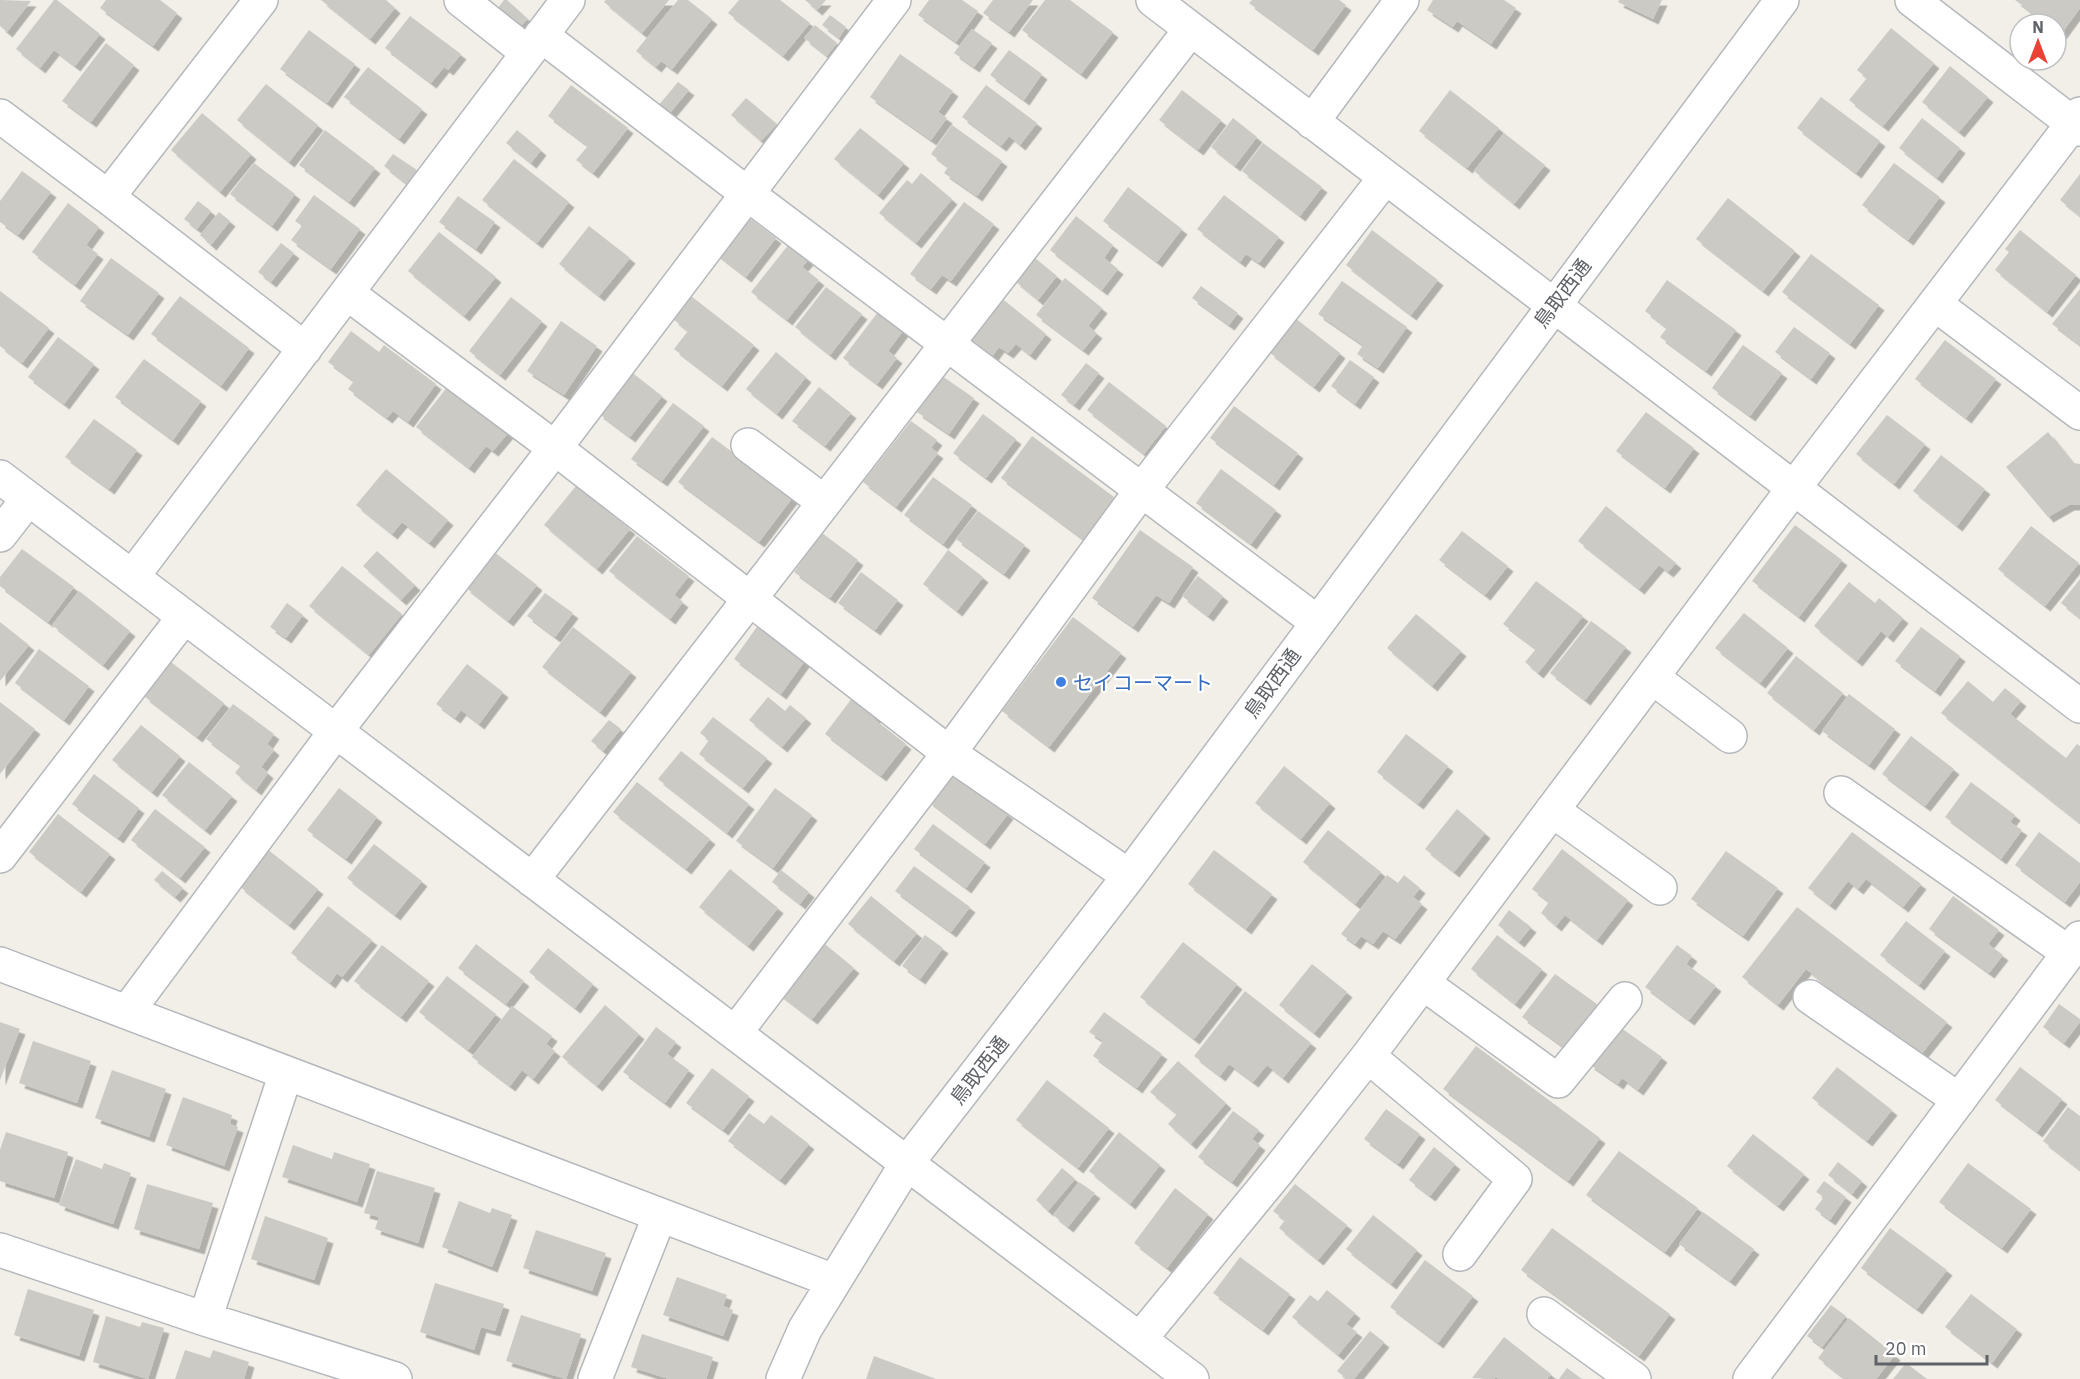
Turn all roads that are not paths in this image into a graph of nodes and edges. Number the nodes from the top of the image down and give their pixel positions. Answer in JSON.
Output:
{"nodes":[{"id":1,"x":261,"y":0,"type":"edge"},
{"id":2,"x":460,"y":0,"type":"edge"},
{"id":3,"x":568,"y":0,"type":"edge"},
{"id":4,"x":894,"y":0,"type":"edge"},
{"id":5,"x":1153,"y":0,"type":"edge"},
{"id":6,"x":1402,"y":0,"type":"edge"},
{"id":7,"x":1782,"y":0,"type":"edge"},
{"id":8,"x":1912,"y":0,"type":"edge"},
{"id":9,"x":1191,"y":29,"type":"junction"},
{"id":10,"x":535,"y":44,"type":"junction"},
{"id":11,"x":0,"y":116,"type":"edge"},
{"id":12,"x":1312,"y":122,"type":"junction"},
{"id":13,"x":2078,"y":122,"type":"edge"},
{"id":14,"x":1385,"y":178,"type":"junction"},
{"id":15,"x":749,"y":195,"type":"junction"},
{"id":16,"x":108,"y":197,"type":"junction"},
{"id":17,"x":347,"y":293,"type":"junction"},
{"id":18,"x":1935,"y":304,"type":"junction"},
{"id":19,"x":1554,"y":305,"type":"junction"},
{"id":20,"x":948,"y":344,"type":"junction"},
{"id":21,"x":305,"y":349,"type":"junction"},
{"id":22,"x":2080,"y":413,"type":"edge"},
{"id":23,"x":748,"y":445,"type":"dead end"},
{"id":24,"x":555,"y":448,"type":"junction"},
{"id":25,"x":0,"y":477,"type":"edge"},
{"id":26,"x":1793,"y":489,"type":"junction"},
{"id":27,"x":1142,"y":491,"type":"junction"},
{"id":28,"x":28,"y":499,"type":"junction"},
{"id":29,"x":824,"y":502,"type":"junction"},
{"id":30,"x":0,"y":536,"type":"edge"},
{"id":31,"x":132,"y":578,"type":"junction"},
{"id":32,"x":750,"y":598,"type":"junction"},
{"id":33,"x":184,"y":617,"type":"junction"},
{"id":34,"x":1317,"y":622,"type":"junction"},
{"id":35,"x":1652,"y":677,"type":"junction"},
{"id":36,"x":2080,"y":706,"type":"edge"},
{"id":37,"x":336,"y":731,"type":"junction"},
{"id":38,"x":1730,"y":736,"type":"dead end"},
{"id":39,"x":949,"y":753,"type":"junction"},
{"id":40,"x":1841,"y":793,"type":"dead end"},
{"id":41,"x":1552,"y":810,"type":"junction"},
{"id":42,"x":0,"y":856,"type":"edge"},
{"id":43,"x":1129,"y":876,"type":"junction"},
{"id":44,"x":532,"y":880,"type":"junction"},
{"id":45,"x":1660,"y":888,"type":"dead end"},
{"id":46,"x":2074,"y":946,"type":"edge"},
{"id":47,"x":0,"y":964,"type":"edge"},
{"id":48,"x":1423,"y":983,"type":"junction"},
{"id":49,"x":1810,"y":997,"type":"dead end"},
{"id":50,"x":1624,"y":999,"type":"dead end"},
{"id":51,"x":127,"y":1012,"type":"junction"},
{"id":52,"x":735,"y":1033,"type":"junction"},
{"id":53,"x":1368,"y":1056,"type":"junction"},
{"id":54,"x":286,"y":1073,"type":"junction"},
{"id":55,"x":1959,"y":1100,"type":"junction"},
{"id":56,"x":907,"y":1163,"type":"junction"},
{"id":57,"x":660,"y":1215,"type":"junction"},
{"id":58,"x":0,"y":1250,"type":"edge"},
{"id":59,"x":1460,"y":1254,"type":"dead end"},
{"id":60,"x":834,"y":1281,"type":"junction"},
{"id":61,"x":1544,"y":1314,"type":"dead end"},
{"id":62,"x":205,"y":1320,"type":"junction"},
{"id":63,"x":1140,"y":1339,"type":"junction"},
{"id":64,"x":395,"y":1379,"type":"edge"},
{"id":65,"x":595,"y":1379,"type":"edge"},
{"id":66,"x":783,"y":1379,"type":"edge"},
{"id":67,"x":1192,"y":1379,"type":"edge"},
{"id":68,"x":1634,"y":1379,"type":"edge"},
{"id":69,"x":1750,"y":1379,"type":"edge"}],
"edges":[{"from":1,"to":16,"type":"street"},
{"from":2,"to":10,"type":"street"},
{"from":3,"to":10,"type":"street"},
{"from":4,"to":15,"type":"street"},
{"from":5,"to":9,"type":"street"},
{"from":6,"to":12,"type":"street"},
{"from":7,"to":19,"type":"street","name":"鳥取西通"},
{"from":8,"to":13,"type":"street"},
{"from":9,"to":12,"type":"street"},
{"from":9,"to":20,"type":"street"},
{"from":10,"to":15,"type":"street"},
{"from":10,"to":17,"type":"street"},
{"from":11,"to":16,"type":"street"},
{"from":12,"to":14,"type":"street"},
{"from":13,"to":18,"type":"street"},
{"from":14,"to":19,"type":"street"},
{"from":14,"to":27,"type":"street"},
{"from":15,"to":20,"type":"street"},
{"from":15,"to":24,"type":"street"},
{"from":16,"to":21,"type":"street"},
{"from":17,"to":21,"type":"street"},
{"from":17,"to":24,"type":"street"},
{"from":18,"to":22,"type":"street"},
{"from":18,"to":26,"type":"street"},
{"from":19,"to":26,"type":"street"},
{"from":19,"to":34,"type":"street","name":"鳥取西通"},
{"from":20,"to":27,"type":"street"},
{"from":20,"to":29,"type":"street"},
{"from":21,"to":31,"type":"street"},
{"from":23,"to":29,"type":"street"},
{"from":24,"to":32,"type":"street"},
{"from":24,"to":37,"type":"street"},
{"from":25,"to":28,"type":"street"},
{"from":26,"to":35,"type":"street"},
{"from":26,"to":36,"type":"street"},
{"from":27,"to":34,"type":"street"},
{"from":27,"to":39,"type":"street"},
{"from":28,"to":30,"type":"street"},
{"from":28,"to":31,"type":"street"},
{"from":29,"to":32,"type":"street"},
{"from":31,"to":33,"type":"street"},
{"from":32,"to":39,"type":"street"},
{"from":32,"to":44,"type":"street"},
{"from":33,"to":37,"type":"street"},
{"from":33,"to":42,"type":"street"},
{"from":34,"to":43,"type":"street","name":"鳥取西通"},
{"from":35,"to":38,"type":"street"},
{"from":35,"to":41,"type":"street"},
{"from":37,"to":44,"type":"street"},
{"from":37,"to":51,"type":"street"},
{"from":39,"to":43,"type":"street"},
{"from":39,"to":52,"type":"street"},
{"from":40,"to":46,"type":"street"},
{"from":41,"to":45,"type":"street"},
{"from":41,"to":48,"type":"street"},
{"from":43,"to":56,"type":"street","name":"鳥取西通"},
{"from":44,"to":52,"type":"street"},
{"from":46,"to":55,"type":"street"},
{"from":47,"to":51,"type":"street"},
{"from":48,"to":50,"type":"street"},
{"from":48,"to":53,"type":"street"},
{"from":49,"to":55,"type":"street"},
{"from":51,"to":54,"type":"street"},
{"from":52,"to":56,"type":"street"},
{"from":53,"to":59,"type":"street"},
{"from":53,"to":63,"type":"street"},
{"from":54,"to":57,"type":"street"},
{"from":54,"to":62,"type":"street"},
{"from":55,"to":69,"type":"street"},
{"from":56,"to":60,"type":"street","name":"鳥取西通"},
{"from":56,"to":63,"type":"street"},
{"from":57,"to":60,"type":"street"},
{"from":57,"to":65,"type":"street"},
{"from":58,"to":62,"type":"street"},
{"from":60,"to":66,"type":"street","name":"鳥取西通"},
{"from":61,"to":68,"type":"street"},
{"from":62,"to":64,"type":"street"},
{"from":63,"to":67,"type":"street"}]}
